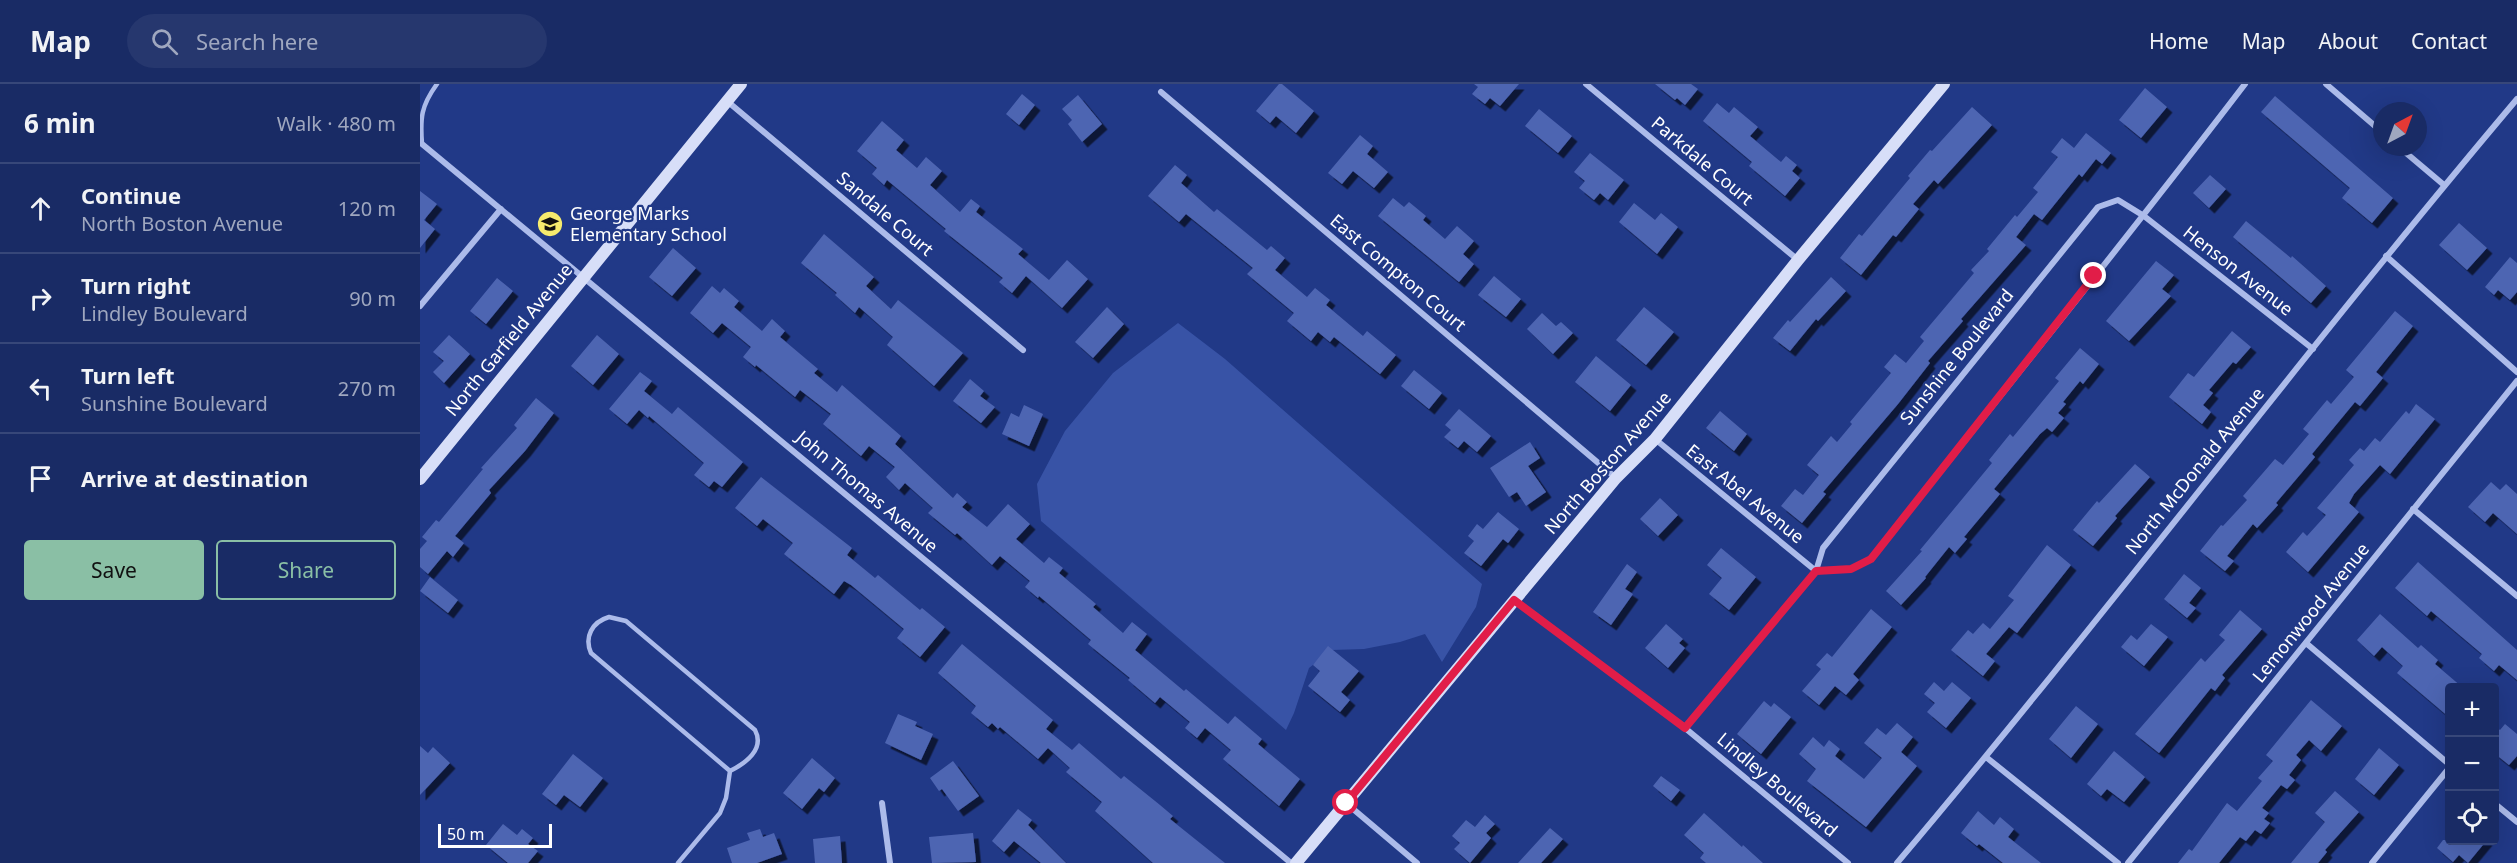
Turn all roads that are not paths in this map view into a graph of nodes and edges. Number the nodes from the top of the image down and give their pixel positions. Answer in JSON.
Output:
{"nodes":[{"id":1,"x":437,"y":84,"type":"edge"},
{"id":2,"x":741,"y":84,"type":"edge"},
{"id":3,"x":1586,"y":84,"type":"edge"},
{"id":4,"x":1944,"y":84,"type":"edge"},
{"id":5,"x":2246,"y":84,"type":"edge"},
{"id":6,"x":2326,"y":84,"type":"edge"},
{"id":7,"x":1161,"y":92,"type":"dead end"},
{"id":8,"x":2517,"y":99,"type":"edge"},
{"id":9,"x":727,"y":101,"type":"junction"},
{"id":10,"x":2373,"y":124,"type":"edge"},
{"id":11,"x":421,"y":143,"type":"edge"},
{"id":12,"x":2410,"y":156,"type":"edge"},
{"id":13,"x":2444,"y":185,"type":"junction"},
{"id":14,"x":501,"y":209,"type":"junction"},
{"id":15,"x":2144,"y":216,"type":"junction"},
{"id":16,"x":2386,"y":256,"type":"junction"},
{"id":17,"x":1798,"y":260,"type":"junction"},
{"id":18,"x":583,"y":277,"type":"junction"},
{"id":19,"x":420,"y":306,"type":"edge"},
{"id":20,"x":1023,"y":350,"type":"dead end"},
{"id":21,"x":2313,"y":350,"type":"junction"},
{"id":22,"x":2517,"y":372,"type":"edge"},
{"id":23,"x":2517,"y":381,"type":"edge"},
{"id":24,"x":1655,"y":440,"type":"junction"},
{"id":25,"x":1616,"y":478,"type":"junction"},
{"id":26,"x":420,"y":479,"type":"edge"},
{"id":27,"x":2413,"y":509,"type":"junction"},
{"id":28,"x":1816,"y":571,"type":"junction"},
{"id":29,"x":2517,"y":596,"type":"edge"},
{"id":30,"x":1514,"y":600,"type":"junction"},
{"id":31,"x":2306,"y":642,"type":"junction"},
{"id":32,"x":1685,"y":728,"type":"junction"},
{"id":33,"x":1986,"y":757,"type":"junction"},
{"id":34,"x":2445,"y":762,"type":"edge"},
{"id":35,"x":730,"y":771,"type":"junction"},
{"id":36,"x":2445,"y":772,"type":"edge"},
{"id":37,"x":882,"y":803,"type":"dead end"},
{"id":38,"x":1346,"y":803,"type":"junction"},
{"id":39,"x":2499,"y":807,"type":"edge"},
{"id":40,"x":2517,"y":822,"type":"edge"},
{"id":41,"x":678,"y":863,"type":"edge"},
{"id":42,"x":891,"y":863,"type":"edge"},
{"id":43,"x":1294,"y":863,"type":"edge"},
{"id":44,"x":1417,"y":863,"type":"edge"},
{"id":45,"x":1848,"y":863,"type":"edge"},
{"id":46,"x":1897,"y":863,"type":"edge"},
{"id":47,"x":2118,"y":863,"type":"edge"},
{"id":48,"x":2128,"y":863,"type":"edge"},
{"id":49,"x":2372,"y":863,"type":"edge"}],
"edges":[{"from":1,"to":11,"type":"lane"},
{"from":2,"to":9,"type":"street","name":"North Garfield Avenue"},
{"from":3,"to":17,"type":"street","name":"Parkdale Court"},
{"from":4,"to":17,"type":"street","name":"North Boston Avenue"},
{"from":5,"to":15,"type":"street"},
{"from":6,"to":10,"type":"street"},
{"from":7,"to":25,"type":"street","name":"East Compton Court"},
{"from":8,"to":13,"type":"street","name":"North McDonald Avenue"},
{"from":9,"to":18,"type":"street","name":"North Garfield Avenue"},
{"from":9,"to":20,"type":"street","name":"Sandale Court"},
{"from":11,"to":14,"type":"street","name":"John Thomas Avenue"},
{"from":12,"to":13,"type":"street"},
{"from":13,"to":16,"type":"street","name":"North McDonald Avenue"},
{"from":14,"to":18,"type":"street","name":"John Thomas Avenue"},
{"from":14,"to":19,"type":"street"},
{"from":15,"to":21,"type":"street","name":"Henson Avenue"},
{"from":15,"to":28,"type":"street"},
{"from":15,"to":28,"type":"street","name":"Sunshine Boulevard"},
{"from":16,"to":21,"type":"street","name":"North McDonald Avenue"},
{"from":16,"to":22,"type":"street"},
{"from":17,"to":24,"type":"street","name":"North Boston Avenue"},
{"from":18,"to":26,"type":"street","name":"North Garfield Avenue"},
{"from":18,"to":43,"type":"street","name":"John Thomas Avenue"},
{"from":21,"to":33,"type":"street","name":"North McDonald Avenue"},
{"from":23,"to":27,"type":"street","name":"Lemonwood Avenue"},
{"from":24,"to":25,"type":"street","name":"North Boston Avenue"},
{"from":24,"to":28,"type":"street","name":"East Abel Avenue"},
{"from":25,"to":30,"type":"street","name":"North Boston Avenue"},
{"from":27,"to":29,"type":"street"},
{"from":27,"to":31,"type":"street","name":"Lemonwood Avenue"},
{"from":28,"to":32,"type":"street","name":"Sunshine Boulevard"},
{"from":30,"to":32,"type":"street","name":"Lindley Boulevard"},
{"from":30,"to":38,"type":"street","name":"North Boston Avenue"},
{"from":31,"to":34,"type":"street"},
{"from":31,"to":48,"type":"street","name":"Lemonwood Avenue"},
{"from":32,"to":45,"type":"street","name":"Lindley Boulevard"},
{"from":33,"to":46,"type":"street","name":"North McDonald Avenue"},
{"from":33,"to":47,"type":"street"},
{"from":35,"to":35,"type":"lane"},
{"from":35,"to":41,"type":"lane"},
{"from":36,"to":49,"type":"street"},
{"from":37,"to":42,"type":"street"},
{"from":38,"to":43,"type":"street","name":"North Boston Avenue"},
{"from":38,"to":44,"type":"street"},
{"from":39,"to":40,"type":"street"}]}
